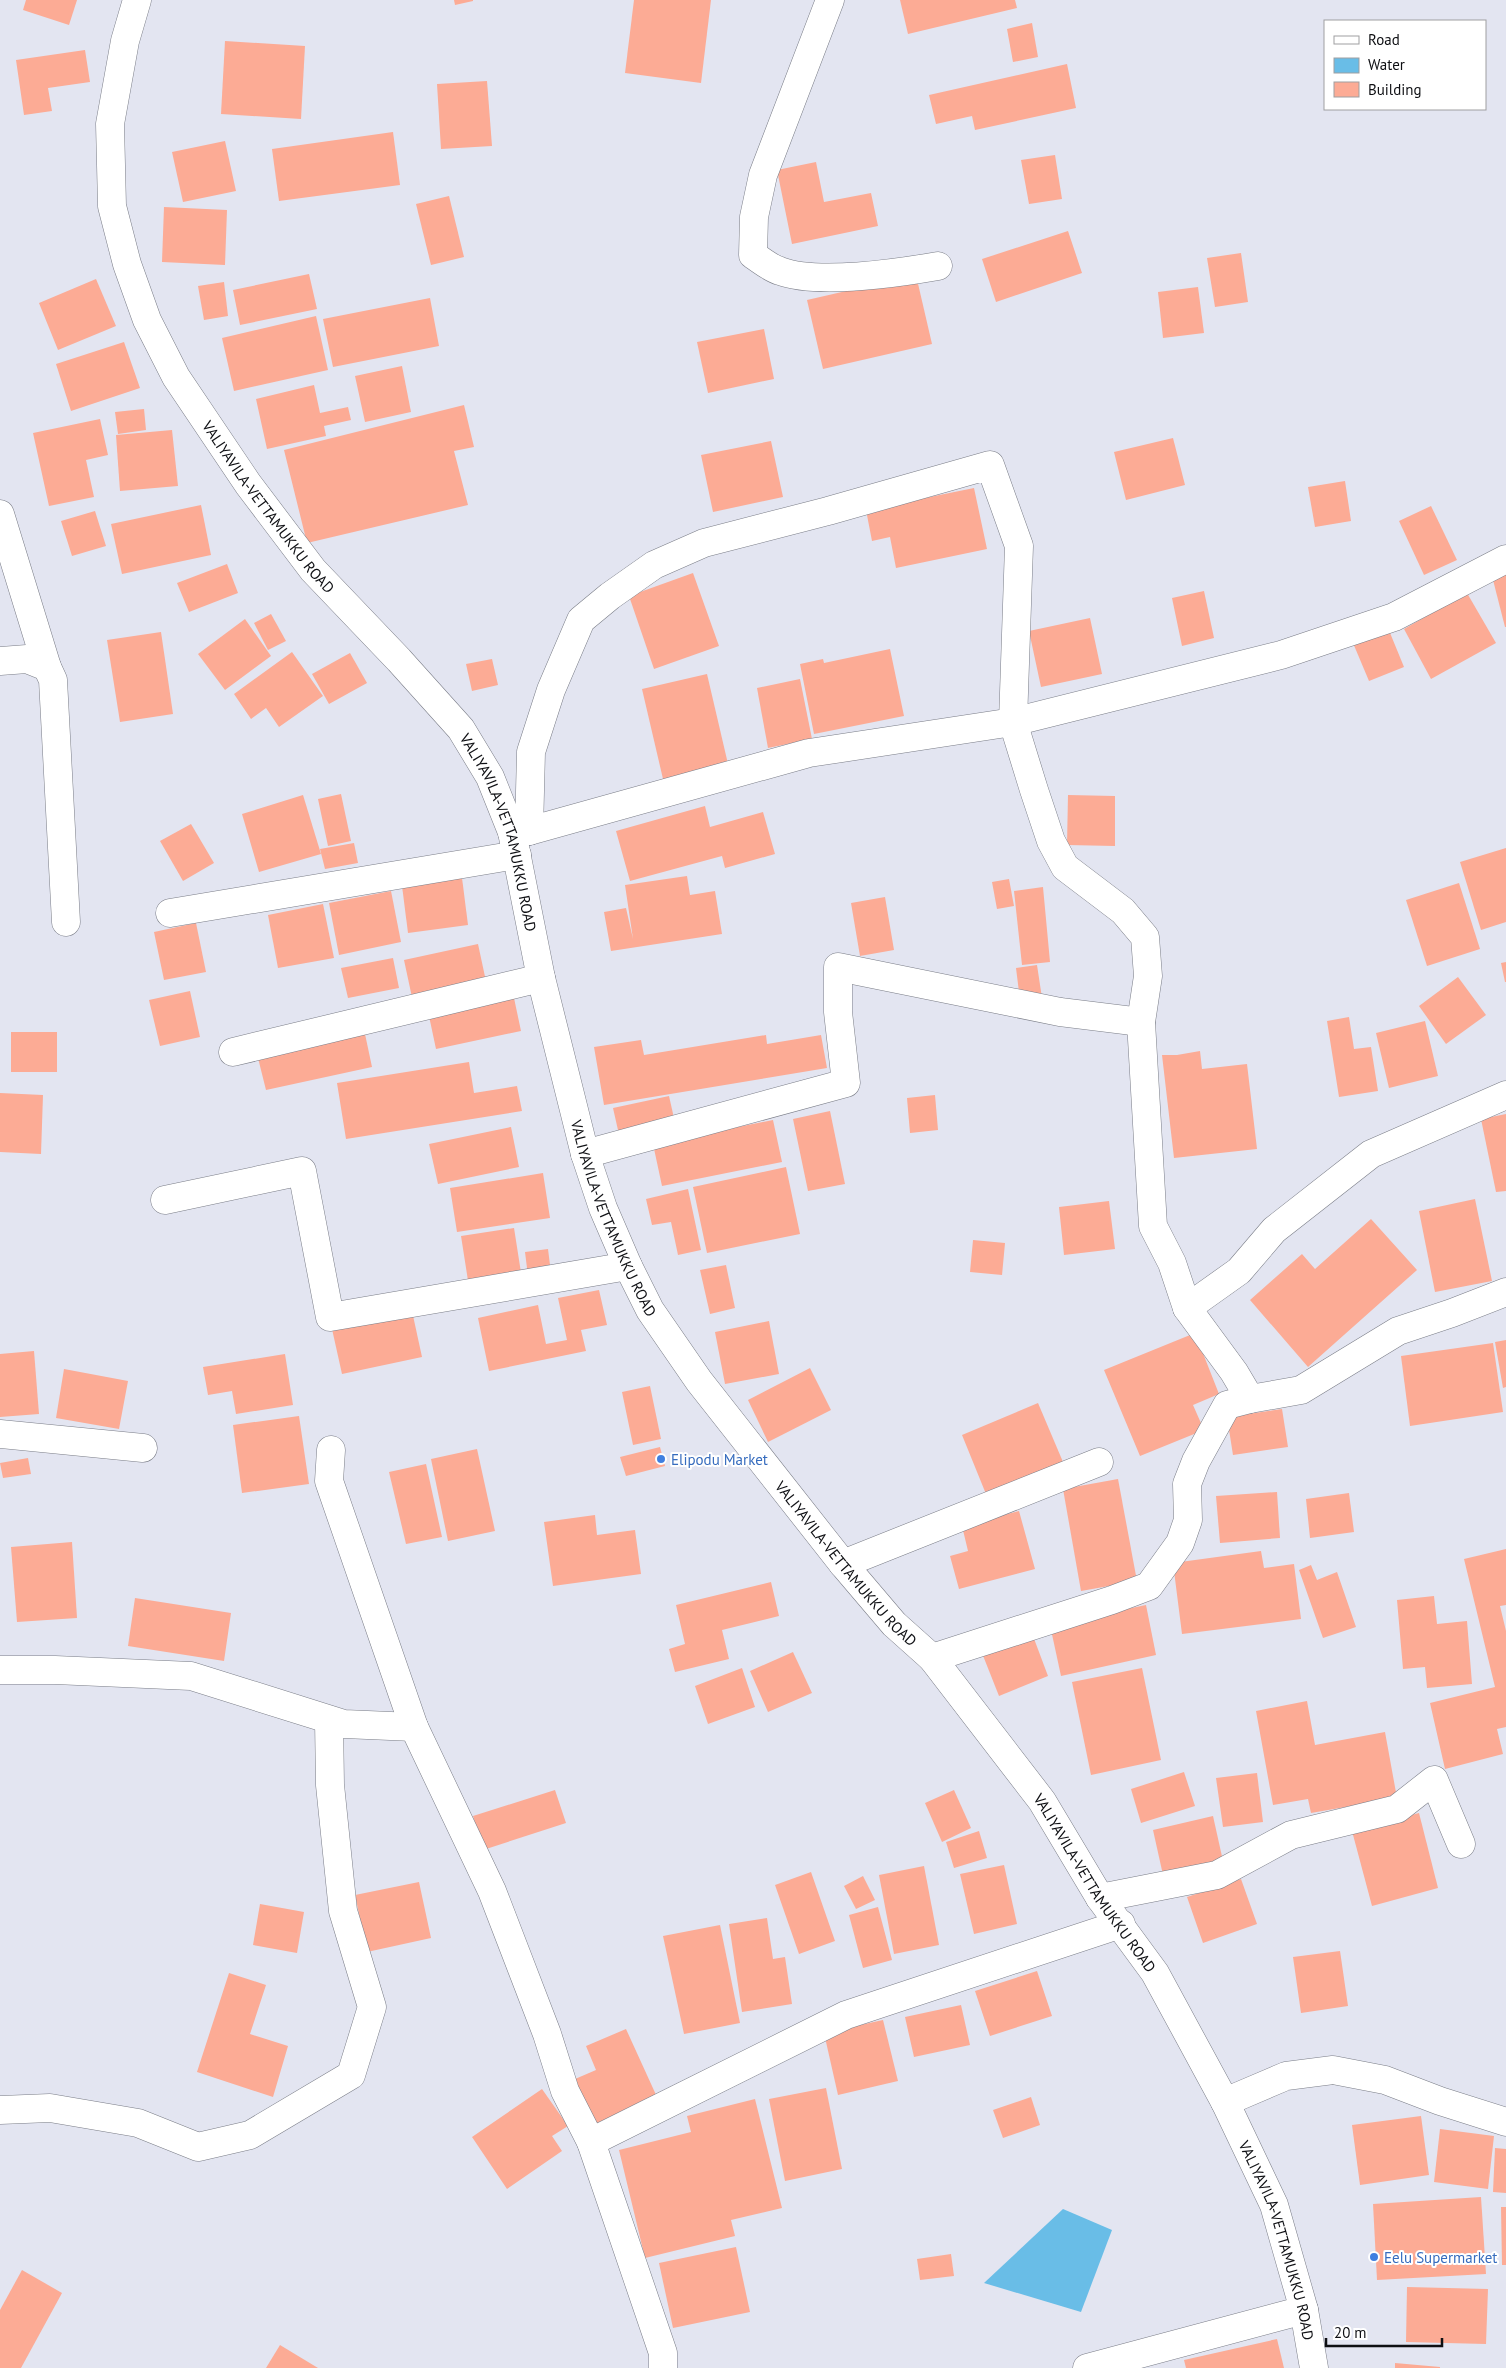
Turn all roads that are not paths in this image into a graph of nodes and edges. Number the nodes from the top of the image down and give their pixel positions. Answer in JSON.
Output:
{"nodes":[{"id":1,"x":137,"y":0,"type":"edge"},
{"id":2,"x":830,"y":0,"type":"edge"},
{"id":3,"x":938,"y":266,"type":"dead end"},
{"id":4,"x":0,"y":514,"type":"edge"},
{"id":5,"x":1506,"y":560,"type":"edge"},
{"id":6,"x":0,"y":661,"type":"edge"},
{"id":7,"x":47,"y":667,"type":"junction"},
{"id":8,"x":1013,"y":722,"type":"junction"},
{"id":9,"x":519,"y":839,"type":"junction"},
{"id":10,"x":170,"y":913,"type":"dead end"},
{"id":11,"x":66,"y":922,"type":"dead end"},
{"id":12,"x":541,"y":978,"type":"junction"},
{"id":13,"x":1141,"y":1022,"type":"junction"},
{"id":14,"x":233,"y":1052,"type":"dead end"},
{"id":15,"x":1506,"y":1095,"type":"edge"},
{"id":16,"x":585,"y":1154,"type":"junction"},
{"id":17,"x":165,"y":1200,"type":"dead end"},
{"id":18,"x":628,"y":1266,"type":"junction"},
{"id":19,"x":1506,"y":1292,"type":"edge"},
{"id":20,"x":1188,"y":1308,"type":"junction"},
{"id":21,"x":1250,"y":1399,"type":"junction"},
{"id":22,"x":0,"y":1434,"type":"edge"},
{"id":23,"x":143,"y":1448,"type":"dead end"},
{"id":24,"x":331,"y":1450,"type":"dead end"},
{"id":25,"x":1100,"y":1462,"type":"dead end"},
{"id":26,"x":843,"y":1564,"type":"junction"},
{"id":27,"x":932,"y":1658,"type":"junction"},
{"id":28,"x":0,"y":1670,"type":"edge"},
{"id":29,"x":329,"y":1720,"type":"junction"},
{"id":30,"x":414,"y":1727,"type":"junction"},
{"id":31,"x":1461,"y":1844,"type":"dead end"},
{"id":32,"x":1100,"y":1898,"type":"junction"},
{"id":33,"x":1121,"y":1924,"type":"junction"},
{"id":34,"x":1225,"y":2102,"type":"junction"},
{"id":35,"x":0,"y":2110,"type":"edge"},
{"id":36,"x":1506,"y":2122,"type":"edge"},
{"id":37,"x":590,"y":2142,"type":"junction"},
{"id":38,"x":1304,"y":2310,"type":"junction"},
{"id":39,"x":663,"y":2368,"type":"edge"},
{"id":40,"x":1087,"y":2368,"type":"edge"},
{"id":41,"x":1314,"y":2368,"type":"edge"}],
"edges":[{"from":1,"to":9,"type":"street","name":"VALIYAVILA-VETTAMUKKU ROAD"},
{"from":2,"to":3,"type":"street"},
{"from":4,"to":7,"type":"street"},
{"from":5,"to":8,"type":"street"},
{"from":6,"to":7,"type":"street"},
{"from":7,"to":11,"type":"street"},
{"from":8,"to":9,"type":"street"},
{"from":8,"to":9,"type":"street"},
{"from":8,"to":13,"type":"street"},
{"from":9,"to":10,"type":"street"},
{"from":9,"to":12,"type":"street","name":"VALIYAVILA-VETTAMUKKU ROAD"},
{"from":12,"to":14,"type":"street"},
{"from":12,"to":16,"type":"street","name":"VALIYAVILA-VETTAMUKKU ROAD"},
{"from":13,"to":16,"type":"street"},
{"from":13,"to":20,"type":"street"},
{"from":15,"to":20,"type":"street"},
{"from":16,"to":18,"type":"street","name":"VALIYAVILA-VETTAMUKKU ROAD"},
{"from":17,"to":18,"type":"street"},
{"from":18,"to":26,"type":"street","name":"VALIYAVILA-VETTAMUKKU ROAD"},
{"from":19,"to":21,"type":"street"},
{"from":20,"to":21,"type":"street"},
{"from":21,"to":27,"type":"street"},
{"from":22,"to":23,"type":"street"},
{"from":24,"to":30,"type":"street"},
{"from":25,"to":26,"type":"street"},
{"from":26,"to":27,"type":"street","name":"VALIYAVILA-VETTAMUKKU ROAD"},
{"from":27,"to":32,"type":"street","name":"VALIYAVILA-VETTAMUKKU ROAD"},
{"from":28,"to":29,"type":"street"},
{"from":29,"to":30,"type":"street"},
{"from":29,"to":35,"type":"street"},
{"from":30,"to":37,"type":"street"},
{"from":31,"to":32,"type":"street"},
{"from":32,"to":33,"type":"street","name":"VALIYAVILA-VETTAMUKKU ROAD"},
{"from":33,"to":34,"type":"street","name":"VALIYAVILA-VETTAMUKKU ROAD"},
{"from":33,"to":37,"type":"street"},
{"from":34,"to":36,"type":"street"},
{"from":34,"to":38,"type":"street","name":"VALIYAVILA-VETTAMUKKU ROAD"},
{"from":37,"to":39,"type":"street"},
{"from":38,"to":40,"type":"street"},
{"from":38,"to":41,"type":"street","name":"VALIYAVILA-VETTAMUKKU ROAD"}]}
